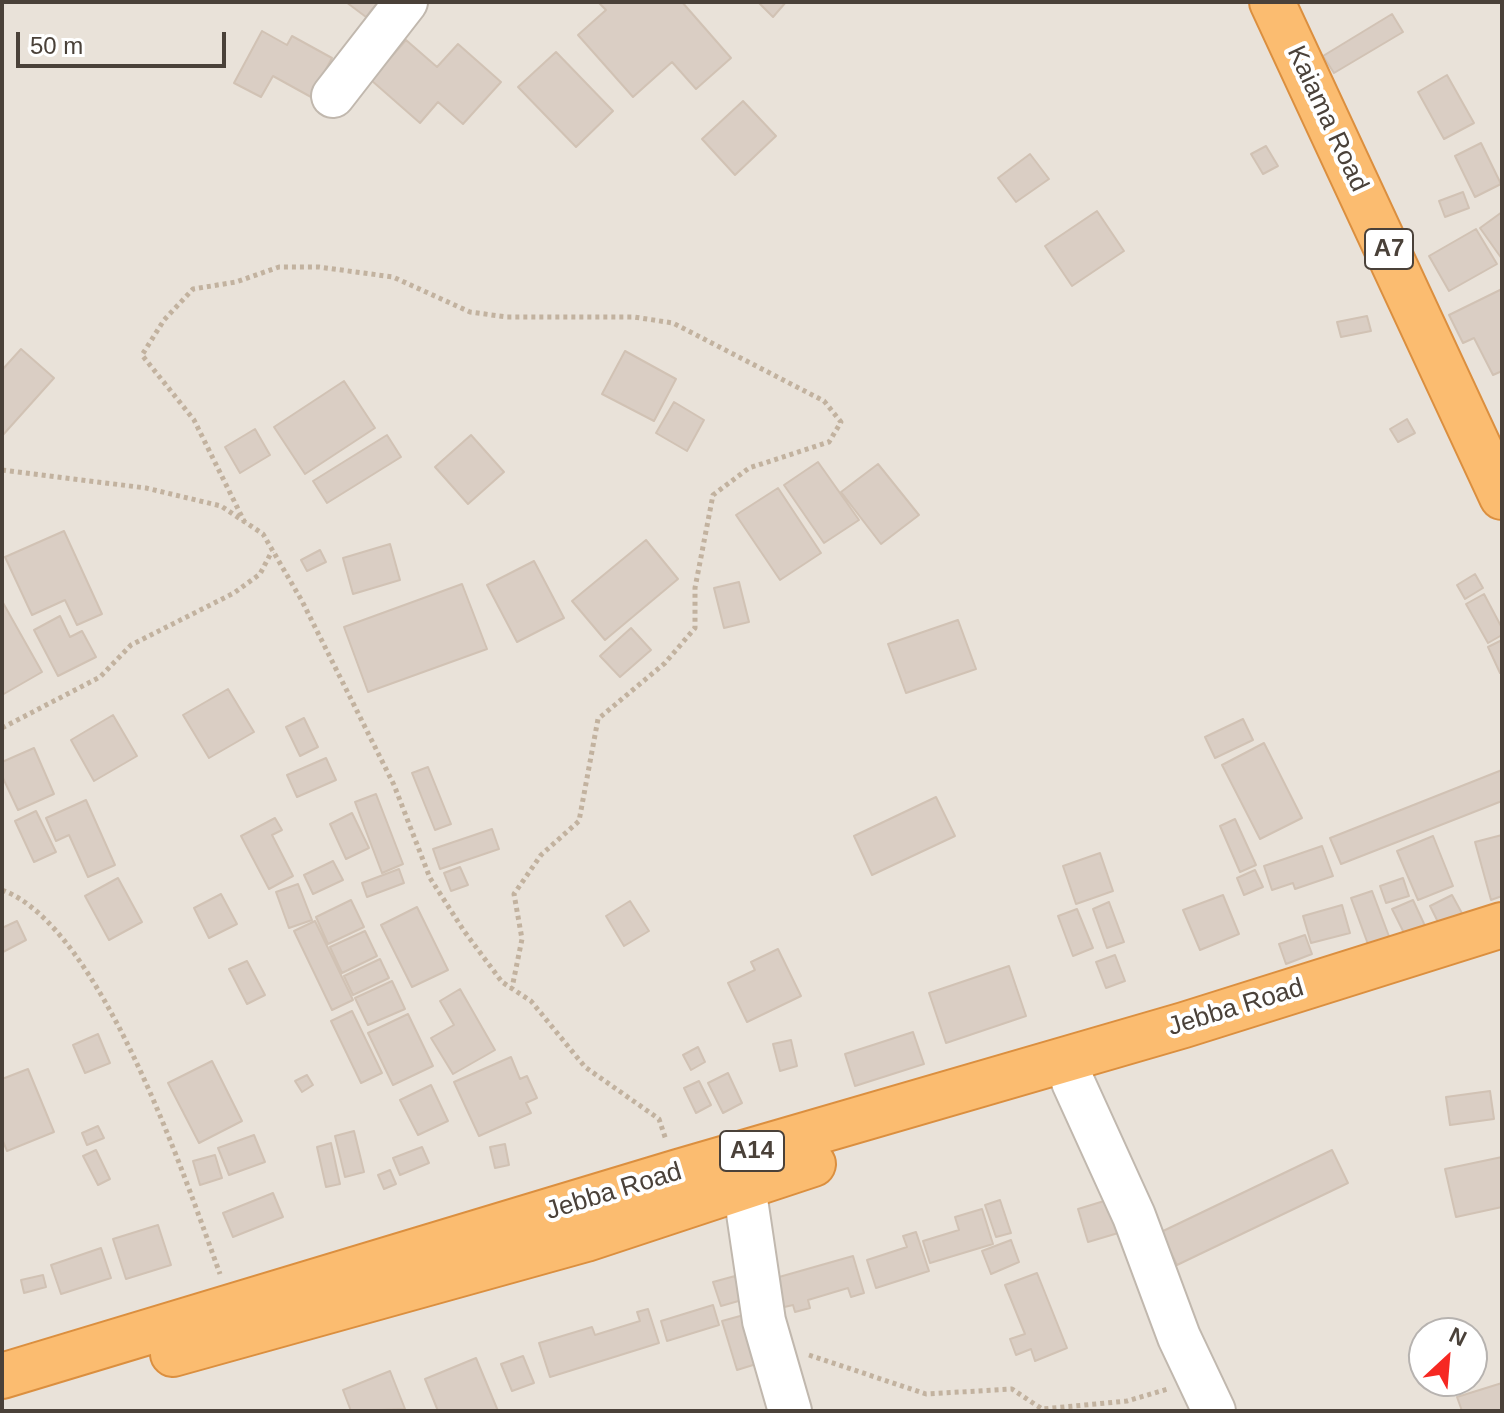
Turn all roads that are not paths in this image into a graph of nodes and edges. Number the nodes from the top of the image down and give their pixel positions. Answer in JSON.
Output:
{"nodes":[{"id":1,"x":406,"y":2,"type":"edge"},
{"id":2,"x":1272,"y":2,"type":"edge"},
{"id":3,"x":333,"y":96,"type":"dead end"},
{"id":4,"x":1502,"y":497,"type":"edge"},
{"id":5,"x":1502,"y":925,"type":"edge"},
{"id":6,"x":1502,"y":957,"type":"edge"},
{"id":7,"x":1073,"y":1082,"type":"junction"},
{"id":8,"x":744,"y":1186,"type":"junction"},
{"id":9,"x":2,"y":1376,"type":"edge"},
{"id":10,"x":2,"y":1403,"type":"edge"},
{"id":11,"x":790,"y":1411,"type":"edge"},
{"id":12,"x":1214,"y":1411,"type":"edge"}],
"edges":[{"from":1,"to":3,"type":"street"},
{"from":2,"to":4,"type":"highway","name":"Kaiama Road","number":"A7"},
{"from":5,"to":9,"type":"highway","name":"Jebba Road","number":"A14"},
{"from":6,"to":7,"type":"highway","name":"Jebba Road","number":"A14"},
{"from":7,"to":8,"type":"highway","name":"Jebba Road","number":"A14"},
{"from":7,"to":12,"type":"street"},
{"from":8,"to":10,"type":"highway","name":"Jebba Road","number":"A14"},
{"from":8,"to":11,"type":"street"}]}
